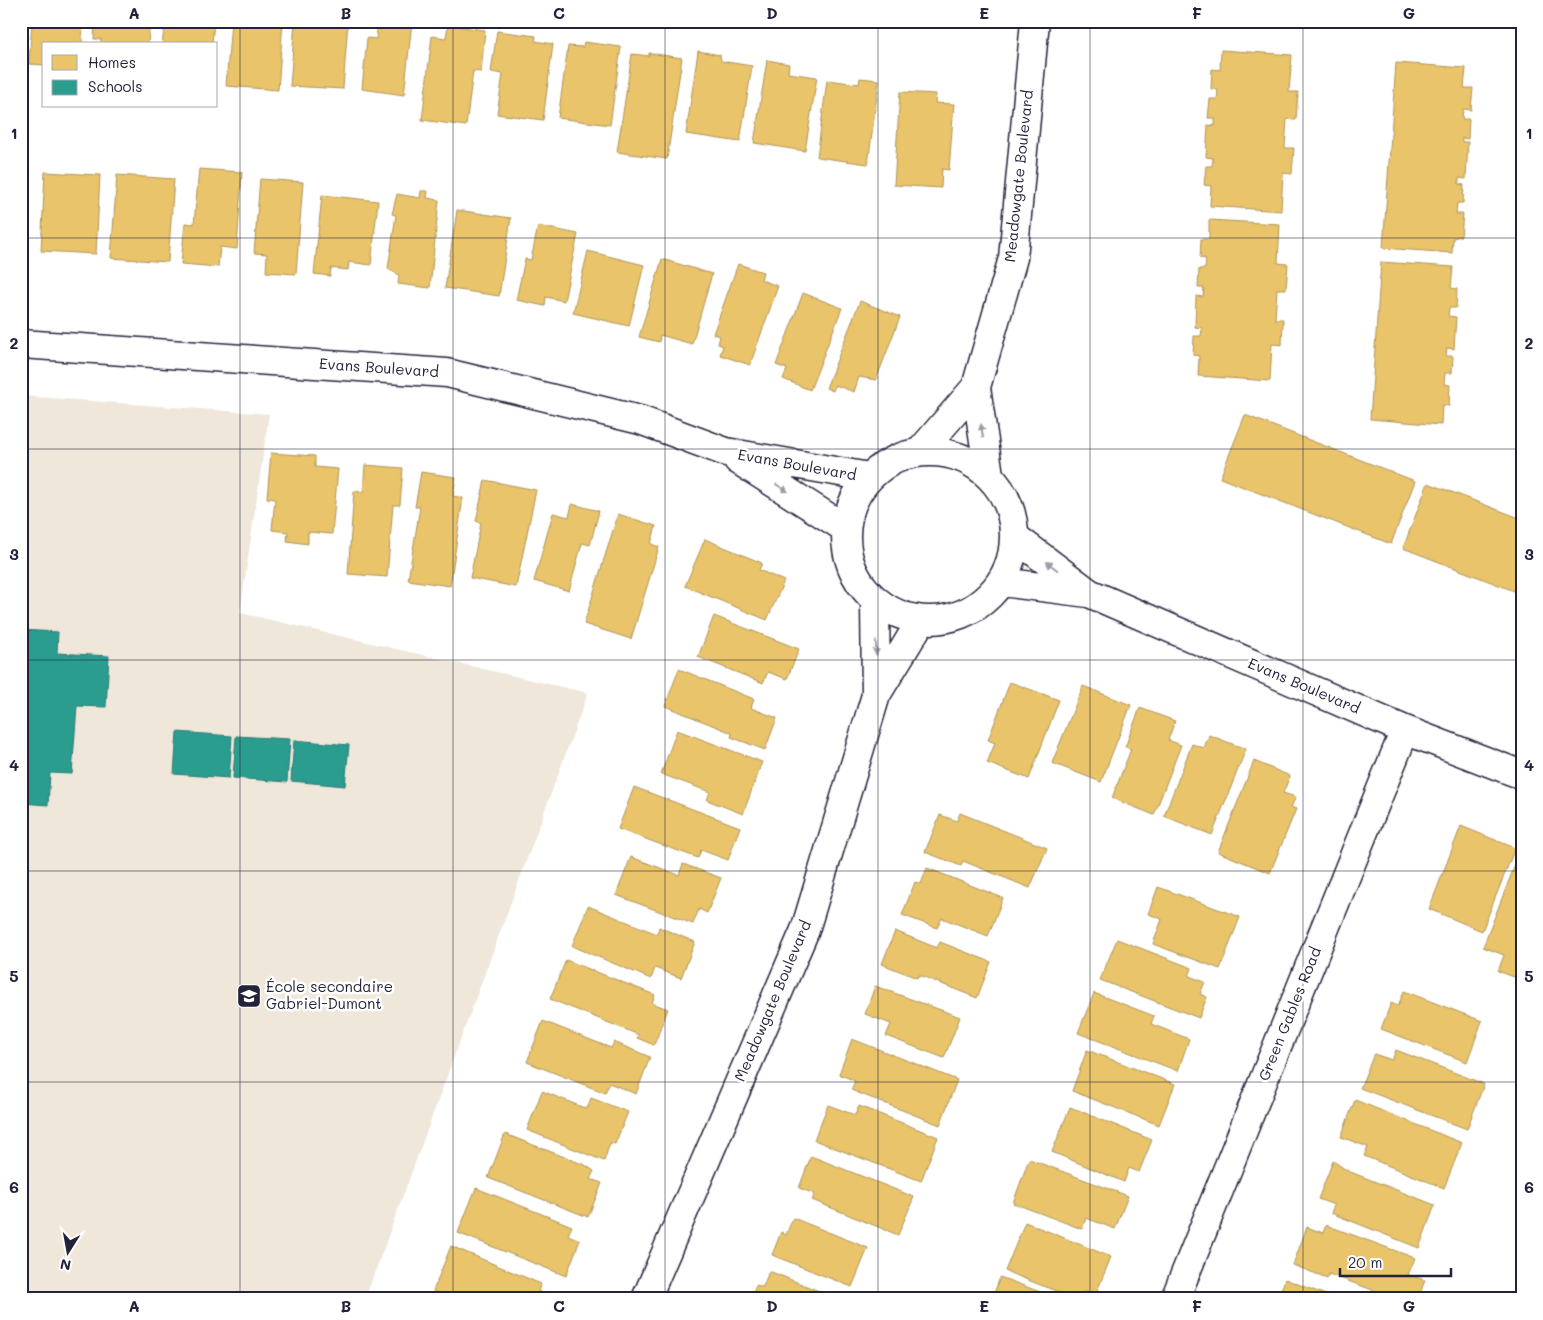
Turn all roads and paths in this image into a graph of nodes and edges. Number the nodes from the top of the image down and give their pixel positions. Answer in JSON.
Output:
{"nodes":[{"id":1,"x":1035,"y":21,"type":"edge"},
{"id":2,"x":21,"y":344,"type":"edge"},
{"id":3,"x":976,"y":387,"type":"junction"},
{"id":4,"x":726,"y":452,"type":"junction"},
{"id":5,"x":920,"y":452,"type":"junction"},
{"id":6,"x":990,"y":475,"type":"junction"},
{"id":7,"x":868,"y":477,"type":"junction"},
{"id":8,"x":845,"y":528,"type":"junction"},
{"id":9,"x":1016,"y":538,"type":"junction"},
{"id":10,"x":1002,"y":582,"type":"junction"},
{"id":11,"x":1089,"y":593,"type":"junction"},
{"id":12,"x":875,"y":601,"type":"junction"},
{"id":13,"x":921,"y":621,"type":"junction"},
{"id":14,"x":876,"y":695,"type":"junction"},
{"id":15,"x":1405,"y":730,"type":"junction"},
{"id":16,"x":1522,"y":775,"type":"edge"},
{"id":17,"x":646,"y":1299,"type":"edge"},
{"id":18,"x":1175,"y":1299,"type":"edge"}],
"edges":[{"from":1,"to":3,"type":"street","name":"Meadowgate Boulevard"},
{"from":2,"to":4,"type":"street","name":"Evans Boulevard"},
{"from":3,"to":5,"type":"street","name":"Meadowgate Boulevard"},
{"from":6,"to":3,"type":"street","name":"Meadowgate Boulevard","one_way":true},
{"from":4,"to":7,"type":"street","name":"Evans Boulevard"},
{"from":4,"to":8,"type":"street","name":"Evans Boulevard","one_way":true},
{"from":5,"to":6,"type":"street"},
{"from":5,"to":7,"type":"street"},
{"from":6,"to":9,"type":"street"},
{"from":7,"to":8,"type":"street"},
{"from":8,"to":12,"type":"street"},
{"from":9,"to":10,"type":"street"},
{"from":11,"to":9,"type":"street","name":"Evans Boulevard","one_way":true},
{"from":10,"to":11,"type":"street","name":"Evans Boulevard"},
{"from":10,"to":13,"type":"street"},
{"from":11,"to":15,"type":"street","name":"Evans Boulevard"},
{"from":12,"to":13,"type":"street"},
{"from":12,"to":14,"type":"street","name":"Meadowgate Boulevard","one_way":true},
{"from":13,"to":14,"type":"street","name":"Meadowgate Boulevard"},
{"from":14,"to":17,"type":"street","name":"Meadowgate Boulevard"},
{"from":15,"to":16,"type":"street","name":"Evans Boulevard"},
{"from":15,"to":18,"type":"street","name":"Green Gables Road"}]}
